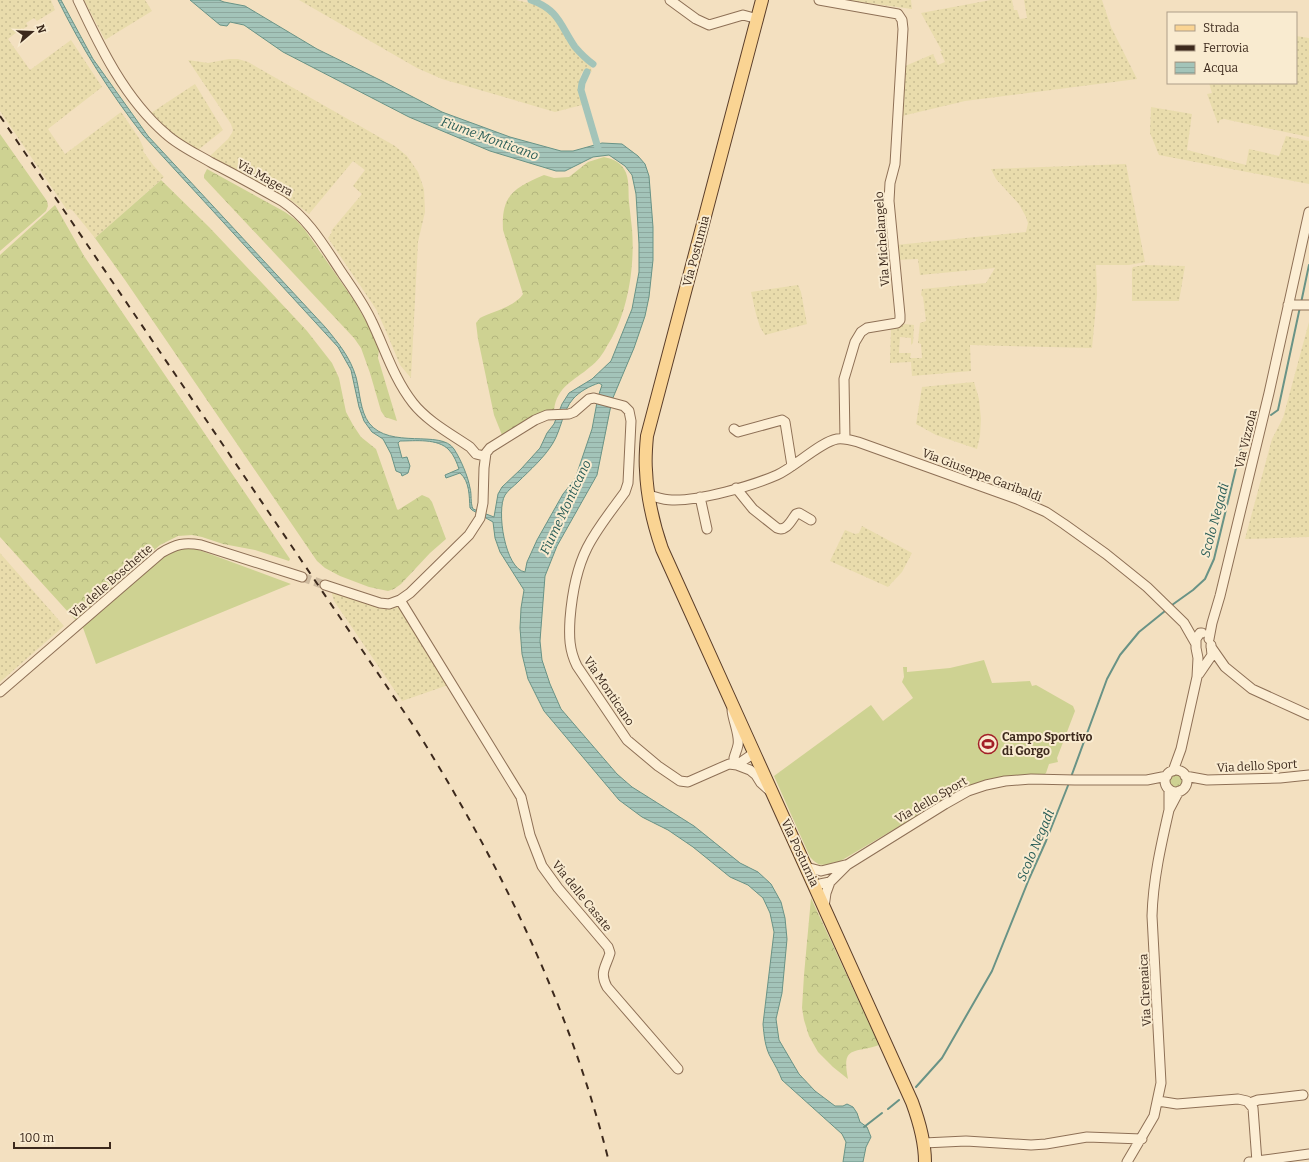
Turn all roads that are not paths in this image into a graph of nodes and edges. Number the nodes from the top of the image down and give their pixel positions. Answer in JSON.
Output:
{"nodes":[{"id":1,"x":78,"y":0,"type":"edge"},
{"id":2,"x":670,"y":0,"type":"edge"},
{"id":3,"x":762,"y":0,"type":"edge"},
{"id":4,"x":819,"y":0,"type":"edge"},
{"id":5,"x":758,"y":18,"type":"junction"},
{"id":6,"x":1309,"y":212,"type":"edge"},
{"id":7,"x":1291,"y":305,"type":"junction"},
{"id":8,"x":1308,"y":305,"type":"edge"},
{"id":9,"x":734,"y":429,"type":"dead end"},
{"id":10,"x":845,"y":439,"type":"junction"},
{"id":11,"x":490,"y":448,"type":"junction"},
{"id":12,"x":477,"y":452,"type":"junction"},
{"id":13,"x":792,"y":466,"type":"junction"},
{"id":14,"x":736,"y":488,"type":"junction"},
{"id":15,"x":700,"y":497,"type":"junction"},
{"id":16,"x":673,"y":500,"type":"junction"},
{"id":17,"x":650,"y":503,"type":"junction"},
{"id":18,"x":811,"y":520,"type":"dead end"},
{"id":19,"x":707,"y":529,"type":"dead end"},
{"id":20,"x":302,"y":577,"type":"tunnel mouth"},
{"id":21,"x":326,"y":585,"type":"tunnel mouth"},
{"id":22,"x":400,"y":600,"type":"junction"},
{"id":23,"x":1184,"y":623,"type":"junction"},
{"id":24,"x":1206,"y":638,"type":"junction"},
{"id":25,"x":1196,"y":644,"type":"junction"},
{"id":26,"x":1202,"y":660,"type":"junction"},
{"id":27,"x":1225,"y":667,"type":"junction"},
{"id":28,"x":0,"y":692,"type":"edge"},
{"id":29,"x":731,"y":702,"type":"junction"},
{"id":30,"x":1309,"y":715,"type":"edge"},
{"id":31,"x":754,"y":753,"type":"junction"},
{"id":32,"x":733,"y":762,"type":"junction"},
{"id":33,"x":1177,"y":774,"type":"junction"},
{"id":34,"x":1309,"y":775,"type":"edge"},
{"id":35,"x":1147,"y":780,"type":"junction"},
{"id":36,"x":1207,"y":780,"type":"junction"},
{"id":37,"x":1168,"y":788,"type":"junction"},
{"id":38,"x":1182,"y":789,"type":"junction"},
{"id":39,"x":772,"y":793,"type":"junction"},
{"id":40,"x":1169,"y":810,"type":"junction"},
{"id":41,"x":846,"y":865,"type":"junction"},
{"id":42,"x":806,"y":867,"type":"junction"},
{"id":43,"x":831,"y":869,"type":"junction"},
{"id":44,"x":830,"y":882,"type":"junction"},
{"id":45,"x":814,"y":884,"type":"junction"},
{"id":46,"x":824,"y":907,"type":"junction"},
{"id":47,"x":678,"y":1068,"type":"dead end"},
{"id":48,"x":1303,"y":1095,"type":"dead end"},
{"id":49,"x":1158,"y":1100,"type":"junction"},
{"id":50,"x":1250,"y":1103,"type":"junction"},
{"id":51,"x":1142,"y":1139,"type":"junction"},
{"id":52,"x":924,"y":1143,"type":"junction"},
{"id":53,"x":1309,"y":1154,"type":"edge"},
{"id":54,"x":925,"y":1162,"type":"edge"},
{"id":55,"x":1127,"y":1162,"type":"edge"},
{"id":56,"x":1254,"y":1162,"type":"edge"}],
"edges":[{"from":1,"to":12,"type":"street","name":"Via Magera"},
{"from":2,"to":5,"type":"street"},
{"from":3,"to":5,"type":"main road","name":"Via Postumia"},
{"from":4,"to":10,"type":"street","name":"Via Michelangelo"},
{"from":5,"to":17,"type":"main road","name":"Via Postumia"},
{"from":6,"to":7,"type":"street","name":"Via Vizzola"},
{"from":7,"to":8,"type":"street"},
{"from":7,"to":24,"type":"street","name":"Via Vizzola"},
{"from":9,"to":13,"type":"street"},
{"from":10,"to":13,"type":"street","name":"Via Giuseppe Garibaldi"},
{"from":10,"to":23,"type":"street","name":"Via Giuseppe Garibaldi"},
{"from":11,"to":12,"type":"street"},
{"from":11,"to":12,"type":"street"},
{"from":11,"to":32,"type":"street","name":"Via Monticano"},
{"from":12,"to":22,"type":"street"},
{"from":13,"to":14,"type":"street","name":"Via Giuseppe Garibaldi"},
{"from":14,"to":15,"type":"street","name":"Via Giuseppe Garibaldi"},
{"from":14,"to":18,"type":"street"},
{"from":15,"to":16,"type":"street","name":"Via Giuseppe Garibaldi"},
{"from":15,"to":19,"type":"street"},
{"from":16,"to":17,"type":"street","name":"Via Giuseppe Garibaldi"},
{"from":16,"to":17,"type":"street","name":"Via Giuseppe Garibaldi"},
{"from":17,"to":29,"type":"main road","name":"Via Postumia"},
{"from":20,"to":28,"type":"street","name":"Via delle Boschette"},
{"from":21,"to":22,"type":"street"},
{"from":22,"to":47,"type":"street","name":"Via delle Casate"},
{"from":23,"to":24,"type":"street"},
{"from":23,"to":25,"type":"street"},
{"from":24,"to":25,"type":"street"},
{"from":24,"to":26,"type":"street"},
{"from":24,"to":27,"type":"street"},
{"from":25,"to":26,"type":"street"},
{"from":26,"to":27,"type":"street"},
{"from":26,"to":33,"type":"street"},
{"from":27,"to":30,"type":"street"},
{"from":29,"to":31,"type":"main road","name":"Via Postumia"},
{"from":29,"to":32,"type":"street"},
{"from":31,"to":32,"type":"street","name":"Via Monticano"},
{"from":31,"to":39,"type":"main road","name":"Via Postumia"},
{"from":32,"to":39,"type":"street"},
{"from":33,"to":35,"type":"street","name":"Via dello Sport"},
{"from":33,"to":36,"type":"street","name":"Via dello Sport"},
{"from":33,"to":37,"type":"street"},
{"from":33,"to":38,"type":"street"},
{"from":34,"to":36,"type":"street","name":"Via dello Sport"},
{"from":35,"to":37,"type":"street","name":"Via dello Sport"},
{"from":35,"to":41,"type":"street","name":"Via dello Sport"},
{"from":36,"to":38,"type":"street","name":"Via dello Sport"},
{"from":37,"to":38,"type":"street"},
{"from":37,"to":40,"type":"street","name":"Via Cirenaica"},
{"from":38,"to":40,"type":"street","name":"Via Cirenaica"},
{"from":39,"to":42,"type":"main road","name":"Via Postumia"},
{"from":40,"to":49,"type":"street","name":"Via Cirenaica"},
{"from":41,"to":43,"type":"street"},
{"from":41,"to":44,"type":"street","name":"Via dello Sport"},
{"from":42,"to":43,"type":"street"},
{"from":42,"to":45,"type":"main road","name":"Via Postumia"},
{"from":43,"to":45,"type":"street"},
{"from":44,"to":45,"type":"street"},
{"from":44,"to":46,"type":"street"},
{"from":45,"to":46,"type":"main road","name":"Via Postumia"},
{"from":46,"to":52,"type":"main road","name":"Via Postumia"},
{"from":48,"to":50,"type":"street"},
{"from":49,"to":50,"type":"street"},
{"from":49,"to":51,"type":"street","name":"Via Cirenaica"},
{"from":50,"to":56,"type":"street"},
{"from":51,"to":52,"type":"street"},
{"from":51,"to":55,"type":"street","name":"Via Cirenaica"},
{"from":52,"to":54,"type":"main road","name":"Via Postumia"},
{"from":53,"to":56,"type":"street"}]}
